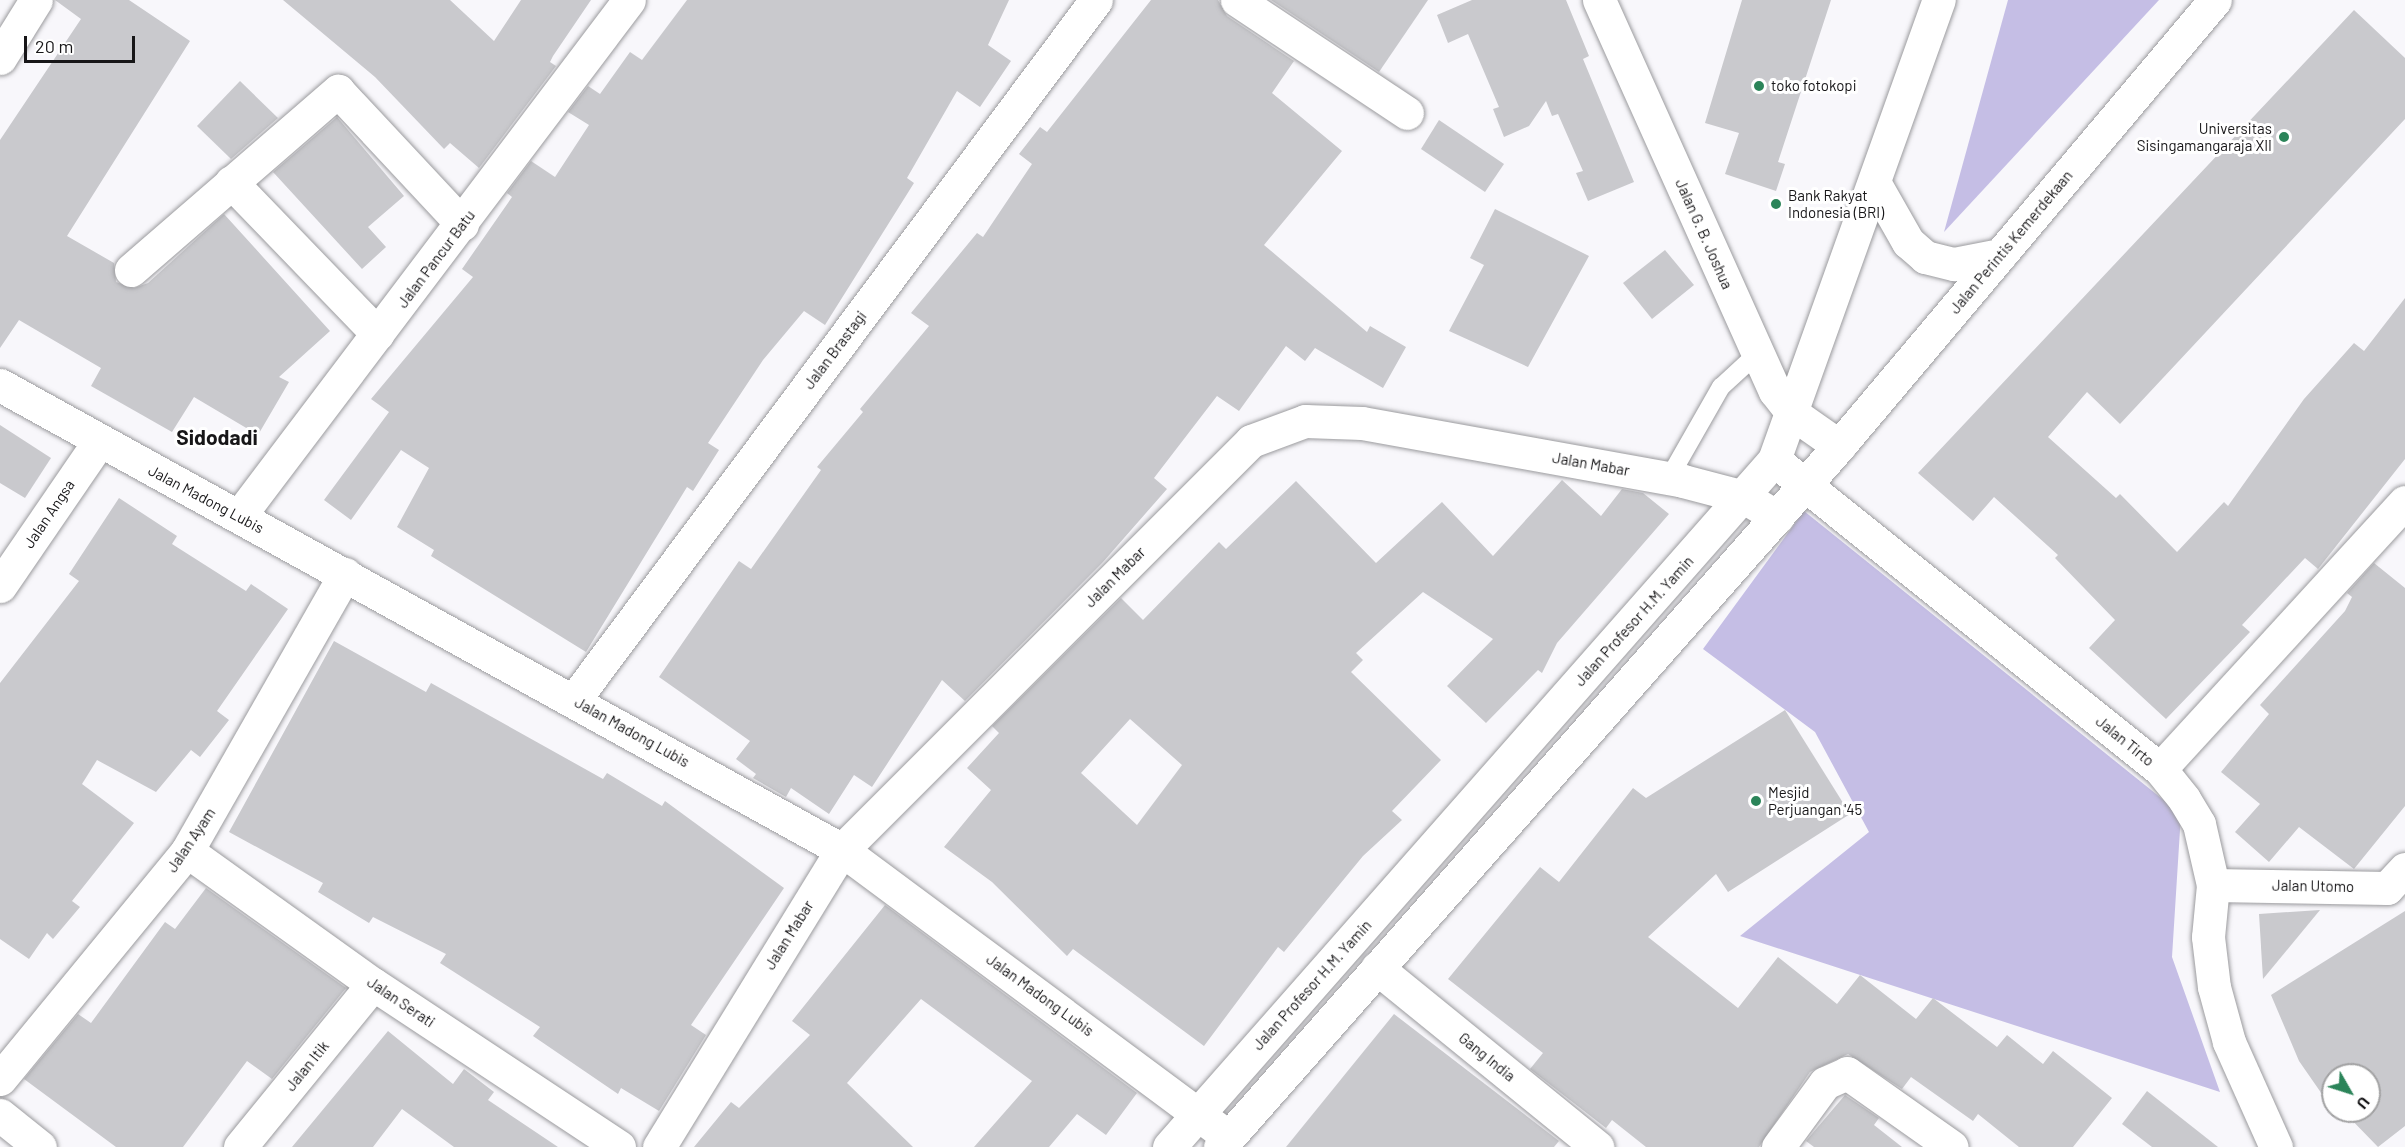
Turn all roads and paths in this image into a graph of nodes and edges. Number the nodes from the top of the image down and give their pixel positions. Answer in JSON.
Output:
{"nodes":[{"id":1,"x":36,"y":0,"type":"edge"},
{"id":2,"x":629,"y":0,"type":"edge"},
{"id":3,"x":1096,"y":0,"type":"edge"},
{"id":4,"x":1237,"y":0,"type":"edge"},
{"id":5,"x":1599,"y":0,"type":"edge"},
{"id":6,"x":1939,"y":0,"type":"edge"},
{"id":7,"x":2215,"y":0,"type":"edge"},
{"id":8,"x":0,"y":58,"type":"edge"},
{"id":9,"x":1407,"y":113,"type":"dead end"},
{"id":10,"x":231,"y":182,"type":"junction"},
{"id":11,"x":1875,"y":184,"type":"junction"},
{"id":12,"x":462,"y":224,"type":"junction"},
{"id":13,"x":2000,"y":255,"type":"junction"},
{"id":14,"x":131,"y":270,"type":"dead end"},
{"id":15,"x":378,"y":334,"type":"junction"},
{"id":16,"x":1758,"y":354,"type":"junction"},
{"id":17,"x":0,"y":385,"type":"edge"},
{"id":18,"x":1792,"y":413,"type":"junction"},
{"id":19,"x":98,"y":443,"type":"junction"},
{"id":20,"x":1839,"y":446,"type":"junction"},
{"id":21,"x":1774,"y":459,"type":"junction"},
{"id":22,"x":1669,"y":478,"type":"junction"},
{"id":23,"x":1806,"y":483,"type":"junction"},
{"id":24,"x":1744,"y":497,"type":"junction"},
{"id":25,"x":2405,"y":502,"type":"edge"},
{"id":26,"x":240,"y":515,"type":"junction"},
{"id":27,"x":1777,"y":517,"type":"junction"},
{"id":28,"x":345,"y":574,"type":"junction"},
{"id":29,"x":0,"y":586,"type":"edge"},
{"id":30,"x":574,"y":700,"type":"junction"},
{"id":31,"x":2160,"y":769,"type":"junction"},
{"id":32,"x":842,"y":850,"type":"junction"},
{"id":33,"x":188,"y":851,"type":"junction"},
{"id":34,"x":2213,"y":885,"type":"junction"},
{"id":35,"x":2399,"y":888,"type":"edge"},
{"id":36,"x":1377,"y":968,"type":"junction"},
{"id":37,"x":373,"y":984,"type":"junction"},
{"id":38,"x":0,"y":1079,"type":"edge"},
{"id":39,"x":1199,"y":1113,"type":"junction"},
{"id":40,"x":0,"y":1115,"type":"edge"},
{"id":41,"x":1224,"y":1142,"type":"edge"},
{"id":42,"x":40,"y":1147,"type":"edge"},
{"id":43,"x":240,"y":1147,"type":"edge"},
{"id":44,"x":619,"y":1147,"type":"edge"},
{"id":45,"x":659,"y":1147,"type":"edge"},
{"id":46,"x":1169,"y":1147,"type":"edge"},
{"id":47,"x":1597,"y":1147,"type":"edge"},
{"id":48,"x":1778,"y":1147,"type":"edge"},
{"id":49,"x":1952,"y":1147,"type":"edge"},
{"id":50,"x":2276,"y":1147,"type":"edge"}],
"edges":[{"from":1,"to":8,"type":"street"},
{"from":2,"to":12,"type":"street","name":"Jalan Pancur Batu"},
{"from":3,"to":30,"type":"street","name":"Jalan Brastagi"},
{"from":4,"to":9,"type":"street"},
{"from":5,"to":16,"type":"street","name":"Jalan G. B. Joshua"},
{"from":6,"to":11,"type":"street","name":"Jalan Profesor H.M. Yamin"},
{"from":7,"to":13,"type":"street","name":"Jalan Perintis Kemerdekaan"},
{"from":10,"to":12,"type":"street"},
{"from":10,"to":14,"type":"street"},
{"from":10,"to":15,"type":"street"},
{"from":11,"to":13,"type":"street"},
{"from":11,"to":18,"type":"street","name":"Jalan Profesor H.M. Yamin"},
{"from":12,"to":15,"type":"street","name":"Jalan Pancur Batu"},
{"from":13,"to":20,"type":"street","name":"Jalan Perintis Kemerdekaan"},
{"from":15,"to":26,"type":"street","name":"Jalan Pancur Batu"},
{"from":16,"to":18,"type":"street","name":"Jalan G. B. Joshua"},
{"from":16,"to":22,"type":"lane"},
{"from":17,"to":19,"type":"street","name":"Jalan Madong Lubis"},
{"from":18,"to":20,"type":"street","name":"Jalan G. B. Joshua"},
{"from":18,"to":21,"type":"street","name":"Jalan Profesor H.M. Yamin"},
{"from":19,"to":26,"type":"street","name":"Jalan Madong Lubis"},
{"from":19,"to":29,"type":"street","name":"Jalan Angsa"},
{"from":20,"to":23,"type":"street","name":"Jalan Perintis Kemerdekaan"},
{"from":21,"to":23,"type":"street","name":"Jalan Tirto"},
{"from":21,"to":24,"type":"street","name":"Jalan Profesor H.M. Yamin"},
{"from":22,"to":24,"type":"street","name":"Jalan Mabar"},
{"from":22,"to":32,"type":"street","name":"Jalan Mabar"},
{"from":23,"to":27,"type":"street"},
{"from":23,"to":31,"type":"street","name":"Jalan Tirto"},
{"from":24,"to":27,"type":"street","name":"Jalan Mabar"},
{"from":24,"to":39,"type":"street","name":"Jalan Profesor H.M. Yamin"},
{"from":25,"to":31,"type":"street"},
{"from":26,"to":28,"type":"street","name":"Jalan Madong Lubis"},
{"from":27,"to":36,"type":"street"},
{"from":28,"to":30,"type":"street","name":"Jalan Madong Lubis"},
{"from":28,"to":33,"type":"street","name":"Jalan Ayam"},
{"from":30,"to":32,"type":"street","name":"Jalan Madong Lubis"},
{"from":31,"to":34,"type":"street","name":"Jalan Tirto"},
{"from":32,"to":39,"type":"street","name":"Jalan Madong Lubis"},
{"from":32,"to":45,"type":"street","name":"Jalan Mabar"},
{"from":33,"to":37,"type":"street","name":"Jalan Serati"},
{"from":33,"to":38,"type":"street","name":"Jalan Ayam"},
{"from":34,"to":35,"type":"street","name":"Jalan Utomo"},
{"from":34,"to":50,"type":"street","name":"Jalan Tirto"},
{"from":36,"to":41,"type":"street"},
{"from":36,"to":47,"type":"street","name":"Gang India"},
{"from":37,"to":43,"type":"street","name":"Jalan Itik"},
{"from":37,"to":44,"type":"street","name":"Jalan Serati"},
{"from":39,"to":41,"type":"street","name":"Jalan Madong Lubis"},
{"from":39,"to":46,"type":"street","name":"Jalan Profesor H.M. Yamin"},
{"from":40,"to":42,"type":"street"},
{"from":48,"to":49,"type":"street"}]}
